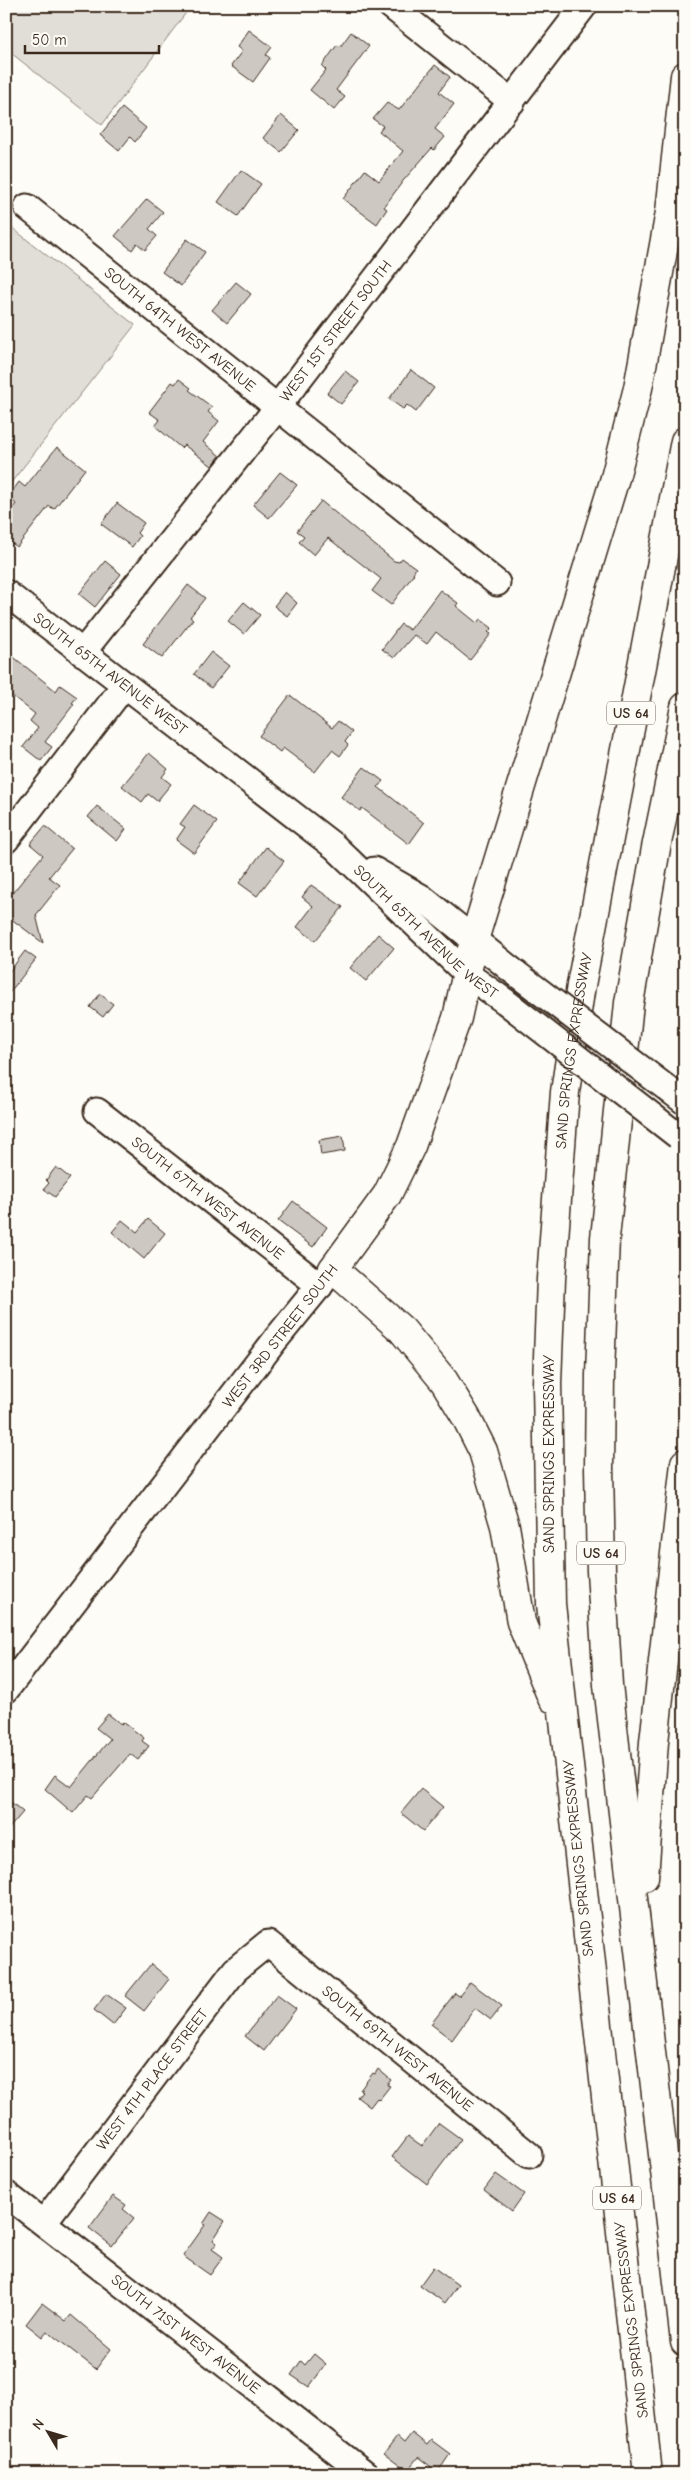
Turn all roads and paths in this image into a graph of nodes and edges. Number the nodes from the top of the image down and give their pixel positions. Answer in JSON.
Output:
{"nodes":[{"id":1,"x":391,"y":6,"type":"edge"},
{"id":2,"x":584,"y":6,"type":"edge"},
{"id":3,"x":685,"y":76,"type":"edge"},
{"id":4,"x":512,"y":102,"type":"junction"},
{"id":5,"x":27,"y":207,"type":"dead end"},
{"id":6,"x":276,"y":409,"type":"junction"},
{"id":7,"x":685,"y":441,"type":"edge"},
{"id":8,"x":497,"y":584,"type":"dead end"},
{"id":9,"x":6,"y":593,"type":"edge"},
{"id":10,"x":82,"y":654,"type":"junction"},
{"id":11,"x":124,"y":686,"type":"junction"},
{"id":12,"x":685,"y":707,"type":"edge"},
{"id":13,"x":6,"y":840,"type":"edge"},
{"id":14,"x":335,"y":847,"type":"junction"},
{"id":15,"x":474,"y":940,"type":"junction"},
{"id":16,"x":468,"y":975,"type":"junction"},
{"id":17,"x":685,"y":1102,"type":"edge"},
{"id":18,"x":97,"y":1110,"type":"dead end"},
{"id":19,"x":682,"y":1139,"type":"edge"},
{"id":20,"x":327,"y":1278,"type":"junction"},
{"id":21,"x":685,"y":1463,"type":"edge"},
{"id":22,"x":6,"y":1690,"type":"edge"},
{"id":23,"x":564,"y":1725,"type":"junction"},
{"id":24,"x":640,"y":1937,"type":"junction"},
{"id":25,"x":268,"y":1943,"type":"joint"},
{"id":26,"x":529,"y":2155,"type":"dead end"},
{"id":27,"x":6,"y":2194,"type":"edge"},
{"id":28,"x":44,"y":2222,"type":"junction"},
{"id":29,"x":685,"y":2342,"type":"edge"},
{"id":30,"x":366,"y":2474,"type":"edge"},
{"id":31,"x":648,"y":2474,"type":"edge"}],
"edges":[{"from":1,"to":4,"type":"street"},
{"from":2,"to":4,"type":"street","name":"WEST 1ST STREET SOUTH"},
{"from":3,"to":15,"type":"main road","name":"WEST 3RD STREET SOUTH"},
{"from":4,"to":6,"type":"street","name":"WEST 1ST STREET SOUTH"},
{"from":5,"to":6,"type":"street","name":"SOUTH 64TH WEST AVENUE"},
{"from":6,"to":8,"type":"street","name":"SOUTH 64TH WEST AVENUE"},
{"from":6,"to":10,"type":"street","name":"WEST 1ST STREET SOUTH"},
{"from":7,"to":23,"type":"main road","name":"SAND SPRINGS EXPRESSWAY","number":"US 64"},
{"from":9,"to":10,"type":"street","name":"SOUTH 65TH AVENUE WEST"},
{"from":10,"to":11,"type":"street","name":"SOUTH 65TH AVENUE WEST"},
{"from":11,"to":13,"type":"street"},
{"from":11,"to":14,"type":"street","name":"SOUTH 65TH AVENUE WEST"},
{"from":12,"to":24,"type":"main road","number":"US 64"},
{"from":14,"to":15,"type":"street","name":"SOUTH 65TH AVENUE WEST"},
{"from":14,"to":16,"type":"street","name":"SOUTH 65TH AVENUE WEST"},
{"from":15,"to":16,"type":"main road","name":"WEST 3RD STREET SOUTH"},
{"from":15,"to":17,"type":"street","name":"SOUTH 65TH AVENUE WEST","bridge":true},
{"from":16,"to":19,"type":"street","name":"SOUTH 65TH AVENUE WEST","bridge":true},
{"from":16,"to":20,"type":"main road","name":"WEST 3RD STREET SOUTH"},
{"from":18,"to":20,"type":"street","name":"SOUTH 67TH WEST AVENUE"},
{"from":20,"to":22,"type":"street","name":"WEST 3RD STREET SOUTH"},
{"from":20,"to":23,"type":"main road"},
{"from":21,"to":24,"type":"main road"},
{"from":23,"to":31,"type":"main road","name":"SAND SPRINGS EXPRESSWAY","number":"US 64"},
{"from":24,"to":29,"type":"main road","number":"US 64"},
{"from":25,"to":26,"type":"street","name":"SOUTH 69TH WEST AVENUE"},
{"from":25,"to":28,"type":"street","name":"WEST 4TH PLACE STREET"},
{"from":27,"to":28,"type":"street","name":"SOUTH 71ST WEST AVENUE"},
{"from":28,"to":30,"type":"street","name":"SOUTH 71ST WEST AVENUE"}]}
